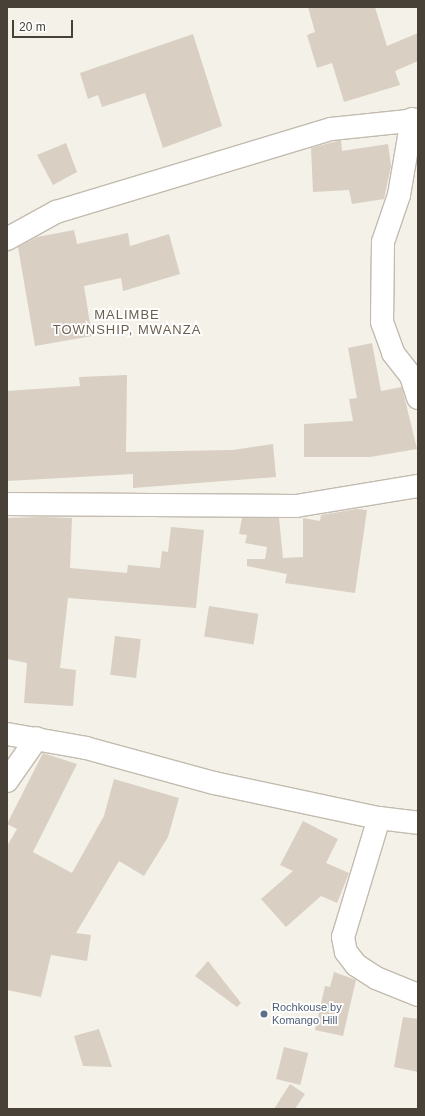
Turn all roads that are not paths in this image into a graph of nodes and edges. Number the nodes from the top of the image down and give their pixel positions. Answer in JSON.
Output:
{"nodes":[{"id":1,"x":415,"y":120,"type":"edge"},
{"id":2,"x":410,"y":178,"type":"edge"},
{"id":3,"x":7,"y":238,"type":"edge"},
{"id":4,"x":418,"y":398,"type":"edge"},
{"id":5,"x":418,"y":486,"type":"edge"},
{"id":6,"x":7,"y":504,"type":"edge"},
{"id":7,"x":7,"y":734,"type":"edge"},
{"id":8,"x":37,"y":738,"type":"junction"},
{"id":9,"x":7,"y":781,"type":"edge"},
{"id":10,"x":379,"y":818,"type":"junction"},
{"id":11,"x":418,"y":823,"type":"edge"},
{"id":12,"x":418,"y":995,"type":"edge"}],
"edges":[{"from":1,"to":2,"type":"street"},
{"from":1,"to":3,"type":"street"},
{"from":2,"to":4,"type":"street"},
{"from":5,"to":6,"type":"street"},
{"from":7,"to":8,"type":"street"},
{"from":8,"to":9,"type":"street"},
{"from":8,"to":10,"type":"street"},
{"from":10,"to":11,"type":"street"},
{"from":10,"to":12,"type":"street"}]}
